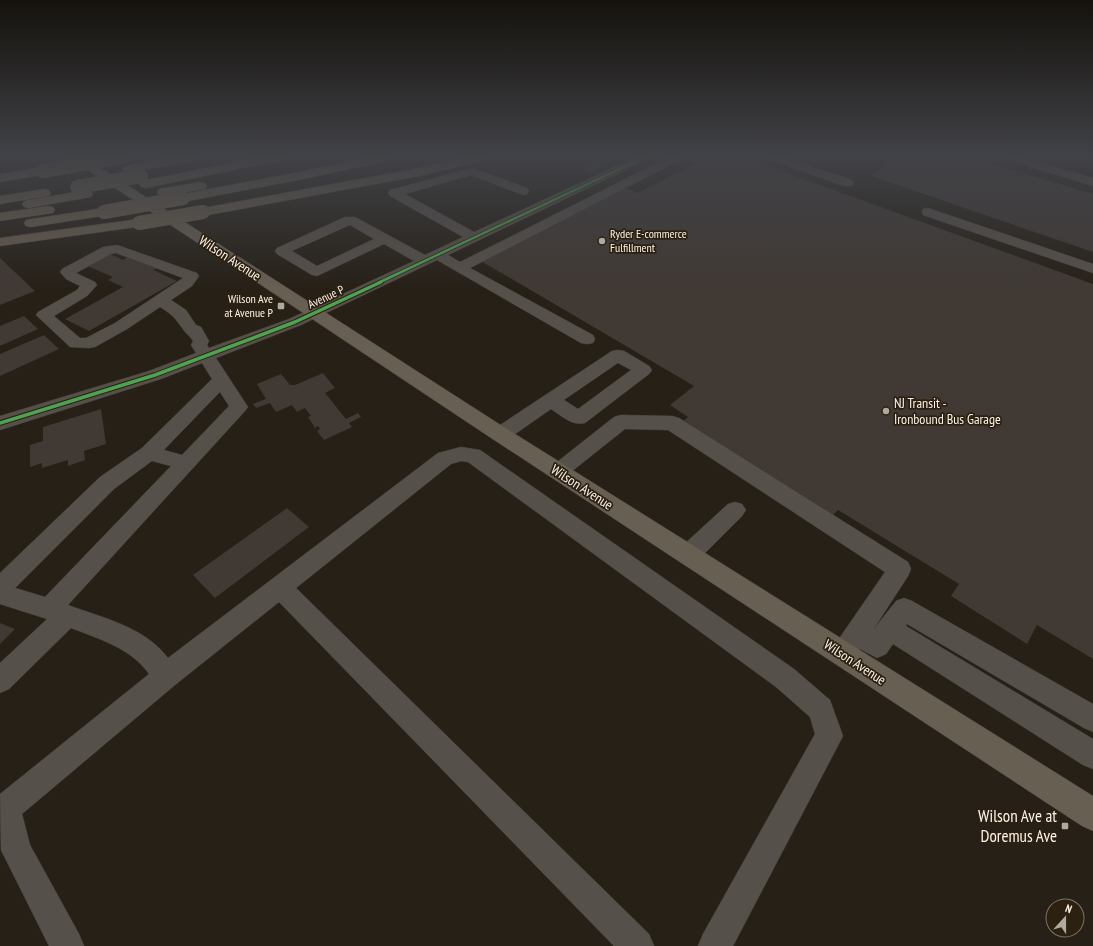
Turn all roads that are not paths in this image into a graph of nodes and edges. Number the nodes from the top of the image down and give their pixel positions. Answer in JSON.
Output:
{"nodes":[{"id":1,"x":37,"y":200,"type":"edge"},
{"id":2,"x":130,"y":200,"type":"edge"},
{"id":3,"x":141,"y":200,"type":"edge"},
{"id":4,"x":211,"y":200,"type":"edge"},
{"id":5,"x":220,"y":200,"type":"edge"},
{"id":6,"x":229,"y":200,"type":"edge"},
{"id":7,"x":407,"y":200,"type":"edge"},
{"id":8,"x":553,"y":200,"type":"edge"},
{"id":9,"x":593,"y":200,"type":"edge"},
{"id":10,"x":193,"y":205,"type":"junction"},
{"id":11,"x":101,"y":207,"type":"junction"},
{"id":12,"x":0,"y":208,"type":"edge"},
{"id":13,"x":928,"y":212,"type":"dead end"},
{"id":14,"x":0,"y":217,"type":"edge"},
{"id":15,"x":0,"y":228,"type":"edge"},
{"id":16,"x":0,"y":231,"type":"edge"},
{"id":17,"x":474,"y":238,"type":"junction"},
{"id":18,"x":384,"y":239,"type":"junction"},
{"id":19,"x":0,"y":242,"type":"edge"},
{"id":20,"x":438,"y":255,"type":"junction"},
{"id":21,"x":425,"y":261,"type":"junction"},
{"id":22,"x":459,"y":268,"type":"junction"},
{"id":23,"x":1093,"y":269,"type":"edge"},
{"id":24,"x":161,"y":301,"type":"junction"},
{"id":25,"x":314,"y":313,"type":"junction"},
{"id":26,"x":587,"y":339,"type":"dead end"},
{"id":27,"x":202,"y":351,"type":"junction"},
{"id":28,"x":221,"y":381,"type":"junction"},
{"id":29,"x":551,"y":400,"type":"dead end"},
{"id":30,"x":0,"y":423,"type":"edge"},
{"id":31,"x":501,"y":434,"type":"junction"},
{"id":32,"x":149,"y":453,"type":"junction"},
{"id":33,"x":186,"y":463,"type":"junction"},
{"id":34,"x":559,"y":472,"type":"junction"},
{"id":35,"x":735,"y":510,"type":"dead end"},
{"id":36,"x":688,"y":555,"type":"junction"},
{"id":37,"x":280,"y":587,"type":"junction"},
{"id":38,"x":0,"y":588,"type":"edge"},
{"id":39,"x":0,"y":594,"type":"edge"},
{"id":40,"x":58,"y":612,"type":"junction"},
{"id":41,"x":890,"y":629,"type":"junction"},
{"id":42,"x":850,"y":643,"type":"junction"},
{"id":43,"x":166,"y":676,"type":"junction"},
{"id":44,"x":0,"y":680,"type":"edge"},
{"id":45,"x":1093,"y":719,"type":"edge"},
{"id":46,"x":1093,"y":755,"type":"edge"},
{"id":47,"x":3,"y":810,"type":"edge"},
{"id":48,"x":1093,"y":815,"type":"edge"},
{"id":49,"x":67,"y":946,"type":"edge"},
{"id":50,"x":637,"y":946,"type":"edge"},
{"id":51,"x":715,"y":946,"type":"edge"}],
"edges":[{"from":1,"to":12,"type":"highway"},
{"from":2,"to":11,"type":"highway"},
{"from":3,"to":25,"type":"main road","name":"Wilson Avenue"},
{"from":4,"to":10,"type":"highway"},
{"from":5,"to":10,"type":"highway"},
{"from":6,"to":10,"type":"highway"},
{"from":7,"to":17,"type":"street"},
{"from":8,"to":17,"type":"street","name":"Avenue P"},
{"from":9,"to":22,"type":"street"},
{"from":10,"to":11,"type":"highway","bridge":true},
{"from":10,"to":16,"type":"highway"},
{"from":10,"to":19,"type":"highway","bridge":true},
{"from":11,"to":14,"type":"highway"},
{"from":11,"to":15,"type":"highway"},
{"from":13,"to":23,"type":"street"},
{"from":17,"to":20,"type":"street","name":"Avenue P"},
{"from":18,"to":18,"type":"street"},
{"from":18,"to":21,"type":"street"},
{"from":20,"to":21,"type":"street","name":"Avenue P"},
{"from":20,"to":22,"type":"street"},
{"from":21,"to":25,"type":"street","name":"Avenue P"},
{"from":22,"to":26,"type":"street"},
{"from":24,"to":24,"type":"street"},
{"from":24,"to":27,"type":"street"},
{"from":25,"to":27,"type":"street","name":"Avenue P"},
{"from":25,"to":31,"type":"main road","name":"Wilson Avenue"},
{"from":27,"to":28,"type":"street"},
{"from":27,"to":30,"type":"street","name":"Avenue P"},
{"from":28,"to":32,"type":"street"},
{"from":28,"to":33,"type":"street"},
{"from":29,"to":31,"type":"street"},
{"from":31,"to":34,"type":"main road","name":"Wilson Avenue"},
{"from":32,"to":33,"type":"street"},
{"from":32,"to":38,"type":"street"},
{"from":33,"to":40,"type":"street"},
{"from":34,"to":36,"type":"main road","name":"Wilson Avenue"},
{"from":34,"to":42,"type":"street"},
{"from":35,"to":36,"type":"street"},
{"from":36,"to":42,"type":"main road","name":"Wilson Avenue"},
{"from":37,"to":43,"type":"street"},
{"from":37,"to":50,"type":"street"},
{"from":37,"to":51,"type":"street"},
{"from":39,"to":40,"type":"street"},
{"from":40,"to":43,"type":"street"},
{"from":40,"to":44,"type":"street"},
{"from":41,"to":42,"type":"street"},
{"from":41,"to":45,"type":"street"},
{"from":41,"to":46,"type":"street"},
{"from":42,"to":48,"type":"main road","name":"Wilson Avenue"},
{"from":43,"to":47,"type":"street"},
{"from":47,"to":49,"type":"street"}]}
